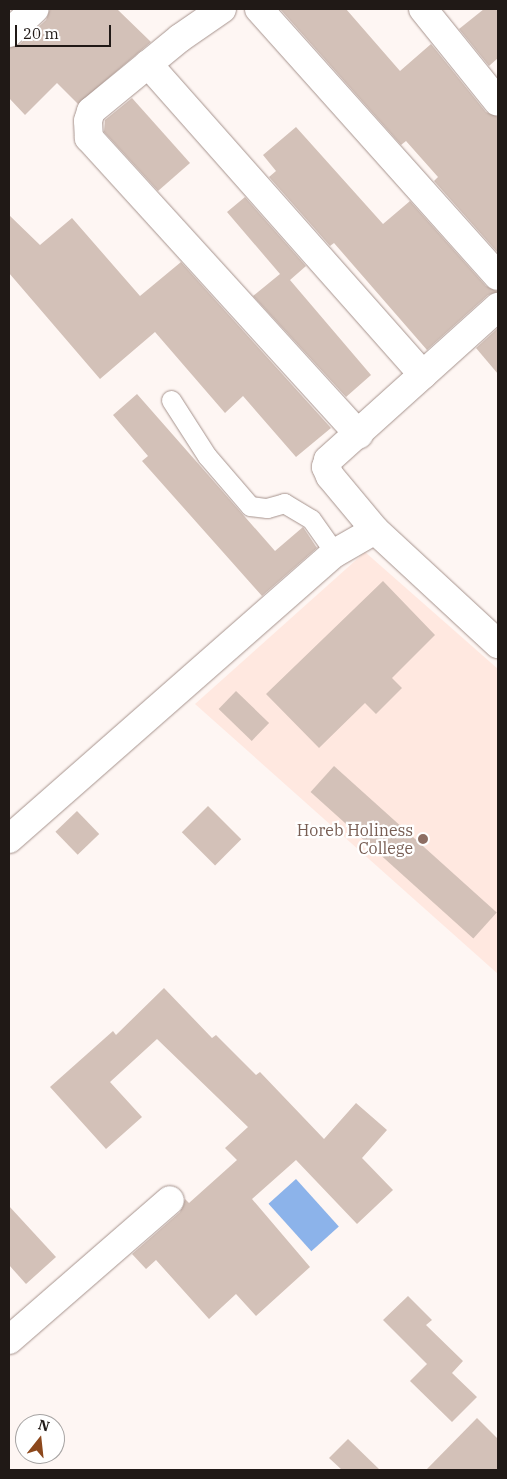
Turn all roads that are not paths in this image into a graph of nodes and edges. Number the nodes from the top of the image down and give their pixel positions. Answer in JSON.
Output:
{"nodes":[{"id":1,"x":35,"y":9,"type":"edge"},
{"id":2,"x":222,"y":9,"type":"edge"},
{"id":3,"x":259,"y":9,"type":"edge"},
{"id":4,"x":423,"y":9,"type":"edge"},
{"id":5,"x":9,"y":33,"type":"edge"},
{"id":6,"x":148,"y":64,"type":"junction"},
{"id":7,"x":498,"y":102,"type":"edge"},
{"id":8,"x":498,"y":276,"type":"edge"},
{"id":9,"x":498,"y":307,"type":"edge"},
{"id":10,"x":423,"y":376,"type":"junction"},
{"id":11,"x":171,"y":400,"type":"dead end"},
{"id":12,"x":358,"y":435,"type":"junction"},
{"id":13,"x":375,"y":530,"type":"junction"},
{"id":14,"x":335,"y":553,"type":"junction"},
{"id":15,"x":498,"y":644,"type":"edge"},
{"id":16,"x":9,"y":839,"type":"edge"},
{"id":17,"x":170,"y":1200,"type":"dead end"},
{"id":18,"x":9,"y":1340,"type":"edge"}],
"edges":[{"from":1,"to":5,"type":"street"},
{"from":2,"to":6,"type":"street"},
{"from":3,"to":8,"type":"street"},
{"from":4,"to":7,"type":"street"},
{"from":6,"to":10,"type":"street"},
{"from":6,"to":12,"type":"street"},
{"from":9,"to":10,"type":"street"},
{"from":10,"to":12,"type":"street"},
{"from":11,"to":14,"type":"lane"},
{"from":12,"to":13,"type":"street"},
{"from":13,"to":14,"type":"street"},
{"from":13,"to":15,"type":"street"},
{"from":14,"to":16,"type":"street"},
{"from":17,"to":18,"type":"street"}]}
